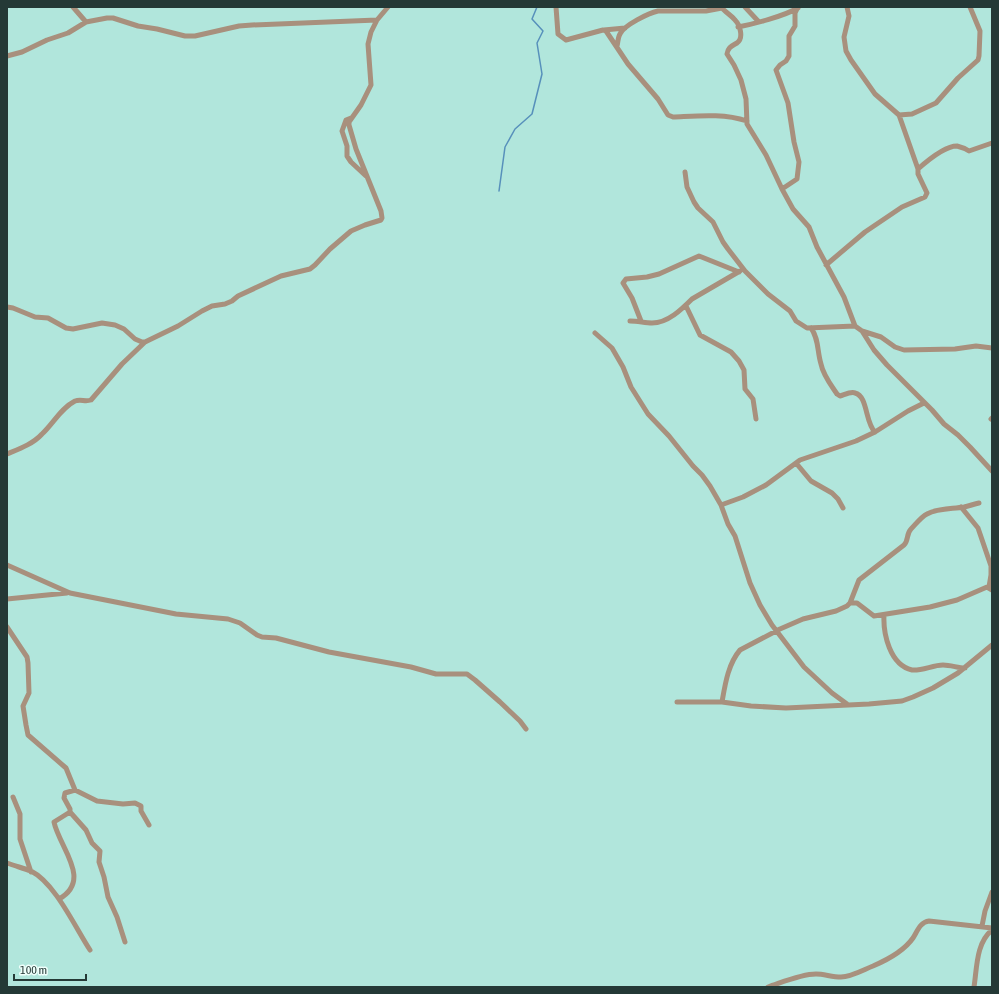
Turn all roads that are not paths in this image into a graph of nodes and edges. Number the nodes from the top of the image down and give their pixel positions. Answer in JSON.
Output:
{"nodes":[{"id":1,"x":73,"y":7,"type":"edge"},
{"id":2,"x":388,"y":7,"type":"edge"},
{"id":3,"x":556,"y":7,"type":"edge"},
{"id":4,"x":745,"y":7,"type":"edge"},
{"id":5,"x":798,"y":7,"type":"edge"},
{"id":6,"x":847,"y":7,"type":"edge"},
{"id":7,"x":970,"y":7,"type":"edge"},
{"id":8,"x":721,"y":8,"type":"edge"},
{"id":9,"x":377,"y":20,"type":"junction"},
{"id":10,"x":758,"y":21,"type":"junction"},
{"id":11,"x":86,"y":22,"type":"junction"},
{"id":12,"x":738,"y":27,"type":"junction"},
{"id":13,"x":625,"y":28,"type":"junction"},
{"id":14,"x":604,"y":30,"type":"junction"},
{"id":15,"x":617,"y":46,"type":"junction"},
{"id":16,"x":7,"y":56,"type":"edge"},
{"id":17,"x":351,"y":118,"type":"junction"},
{"id":18,"x":900,"y":118,"type":"junction"},
{"id":19,"x":747,"y":121,"type":"junction"},
{"id":20,"x":992,"y":143,"type":"edge"},
{"id":21,"x":918,"y":169,"type":"junction"},
{"id":22,"x":685,"y":172,"type":"dead end"},
{"id":23,"x":368,"y":178,"type":"junction"},
{"id":24,"x":782,"y":189,"type":"junction"},
{"id":25,"x":826,"y":264,"type":"junction"},
{"id":26,"x":741,"y":270,"type":"junction"},
{"id":27,"x":686,"y":306,"type":"junction"},
{"id":28,"x":7,"y":307,"type":"edge"},
{"id":29,"x":630,"y":321,"type":"dead end"},
{"id":30,"x":641,"y":322,"type":"junction"},
{"id":31,"x":855,"y":326,"type":"junction"},
{"id":32,"x":811,"y":328,"type":"junction"},
{"id":33,"x":862,"y":331,"type":"junction"},
{"id":34,"x":596,"y":333,"type":"dead end"},
{"id":35,"x":146,"y":342,"type":"junction"},
{"id":36,"x":992,"y":348,"type":"edge"},
{"id":37,"x":924,"y":403,"type":"junction"},
{"id":38,"x":756,"y":419,"type":"dead end"},
{"id":39,"x":875,"y":432,"type":"junction"},
{"id":40,"x":7,"y":454,"type":"edge"},
{"id":41,"x":796,"y":463,"type":"junction"},
{"id":42,"x":992,"y":471,"type":"edge"},
{"id":43,"x":979,"y":503,"type":"dead end"},
{"id":44,"x":721,"y":505,"type":"junction"},
{"id":45,"x":961,"y":507,"type":"junction"},
{"id":46,"x":843,"y":508,"type":"dead end"},
{"id":47,"x":7,"y":565,"type":"edge"},
{"id":48,"x":990,"y":588,"type":"edge"},
{"id":49,"x":70,"y":593,"type":"junction"},
{"id":50,"x":7,"y":599,"type":"edge"},
{"id":51,"x":850,"y":603,"type":"junction"},
{"id":52,"x":884,"y":615,"type":"junction"},
{"id":53,"x":7,"y":627,"type":"edge"},
{"id":54,"x":777,"y":631,"type":"junction"},
{"id":55,"x":992,"y":645,"type":"edge"},
{"id":56,"x":965,"y":668,"type":"junction"},
{"id":57,"x":676,"y":702,"type":"dead end"},
{"id":58,"x":722,"y":702,"type":"junction"},
{"id":59,"x":847,"y":704,"type":"junction"},
{"id":60,"x":526,"y":729,"type":"dead end"},
{"id":61,"x":75,"y":790,"type":"junction"},
{"id":62,"x":13,"y":797,"type":"dead end"},
{"id":63,"x":70,"y":812,"type":"junction"},
{"id":64,"x":149,"y":825,"type":"dead end"},
{"id":65,"x":7,"y":863,"type":"edge"},
{"id":66,"x":31,"y":872,"type":"junction"},
{"id":67,"x":992,"y":892,"type":"edge"},
{"id":68,"x":58,"y":899,"type":"junction"},
{"id":69,"x":982,"y":926,"type":"junction"},
{"id":70,"x":992,"y":929,"type":"edge"},
{"id":71,"x":125,"y":942,"type":"dead end"},
{"id":72,"x":90,"y":950,"type":"dead end"},
{"id":73,"x":768,"y":987,"type":"edge"},
{"id":74,"x":974,"y":987,"type":"edge"}],
"edges":[{"from":1,"to":11,"type":"street"},
{"from":2,"to":9,"type":"street"},
{"from":3,"to":14,"type":"street"},
{"from":4,"to":10,"type":"street"},
{"from":5,"to":10,"type":"street"},
{"from":5,"to":24,"type":"street"},
{"from":6,"to":18,"type":"street"},
{"from":7,"to":18,"type":"street"},
{"from":8,"to":12,"type":"street"},
{"from":8,"to":13,"type":"street"},
{"from":9,"to":11,"type":"street"},
{"from":9,"to":17,"type":"street"},
{"from":10,"to":12,"type":"street"},
{"from":11,"to":16,"type":"street"},
{"from":12,"to":19,"type":"street"},
{"from":13,"to":14,"type":"street"},
{"from":13,"to":15,"type":"street"},
{"from":14,"to":15,"type":"street"},
{"from":15,"to":19,"type":"street"},
{"from":17,"to":23,"type":"street"},
{"from":17,"to":23,"type":"street"},
{"from":18,"to":21,"type":"street"},
{"from":19,"to":24,"type":"street"},
{"from":20,"to":21,"type":"street"},
{"from":21,"to":25,"type":"street"},
{"from":22,"to":26,"type":"street"},
{"from":23,"to":35,"type":"street"},
{"from":24,"to":25,"type":"street"},
{"from":25,"to":31,"type":"street"},
{"from":26,"to":27,"type":"street"},
{"from":26,"to":30,"type":"street"},
{"from":26,"to":32,"type":"street"},
{"from":27,"to":30,"type":"street"},
{"from":27,"to":38,"type":"street"},
{"from":28,"to":35,"type":"street"},
{"from":29,"to":30,"type":"street"},
{"from":31,"to":32,"type":"street"},
{"from":31,"to":33,"type":"street"},
{"from":32,"to":39,"type":"street"},
{"from":33,"to":36,"type":"street"},
{"from":33,"to":37,"type":"street"},
{"from":34,"to":44,"type":"street"},
{"from":35,"to":40,"type":"street"},
{"from":37,"to":39,"type":"street"},
{"from":37,"to":42,"type":"street"},
{"from":39,"to":41,"type":"street"},
{"from":41,"to":44,"type":"street"},
{"from":41,"to":46,"type":"street"},
{"from":43,"to":45,"type":"street"},
{"from":44,"to":54,"type":"street"},
{"from":45,"to":48,"type":"street"},
{"from":45,"to":51,"type":"street"},
{"from":47,"to":49,"type":"street"},
{"from":48,"to":52,"type":"street"},
{"from":49,"to":50,"type":"street"},
{"from":49,"to":60,"type":"street"},
{"from":51,"to":52,"type":"street"},
{"from":51,"to":54,"type":"street"},
{"from":52,"to":56,"type":"street"},
{"from":53,"to":61,"type":"street"},
{"from":54,"to":58,"type":"street"},
{"from":54,"to":59,"type":"street"},
{"from":55,"to":56,"type":"street"},
{"from":56,"to":59,"type":"street"},
{"from":57,"to":58,"type":"street"},
{"from":58,"to":59,"type":"street"},
{"from":61,"to":63,"type":"street"},
{"from":61,"to":64,"type":"street"},
{"from":62,"to":66,"type":"street"},
{"from":63,"to":68,"type":"street"},
{"from":63,"to":71,"type":"street"},
{"from":65,"to":66,"type":"street"},
{"from":66,"to":68,"type":"street"},
{"from":67,"to":69,"type":"street"},
{"from":68,"to":72,"type":"street"},
{"from":69,"to":70,"type":"street"},
{"from":69,"to":73,"type":"street"},
{"from":70,"to":74,"type":"street"}]}
